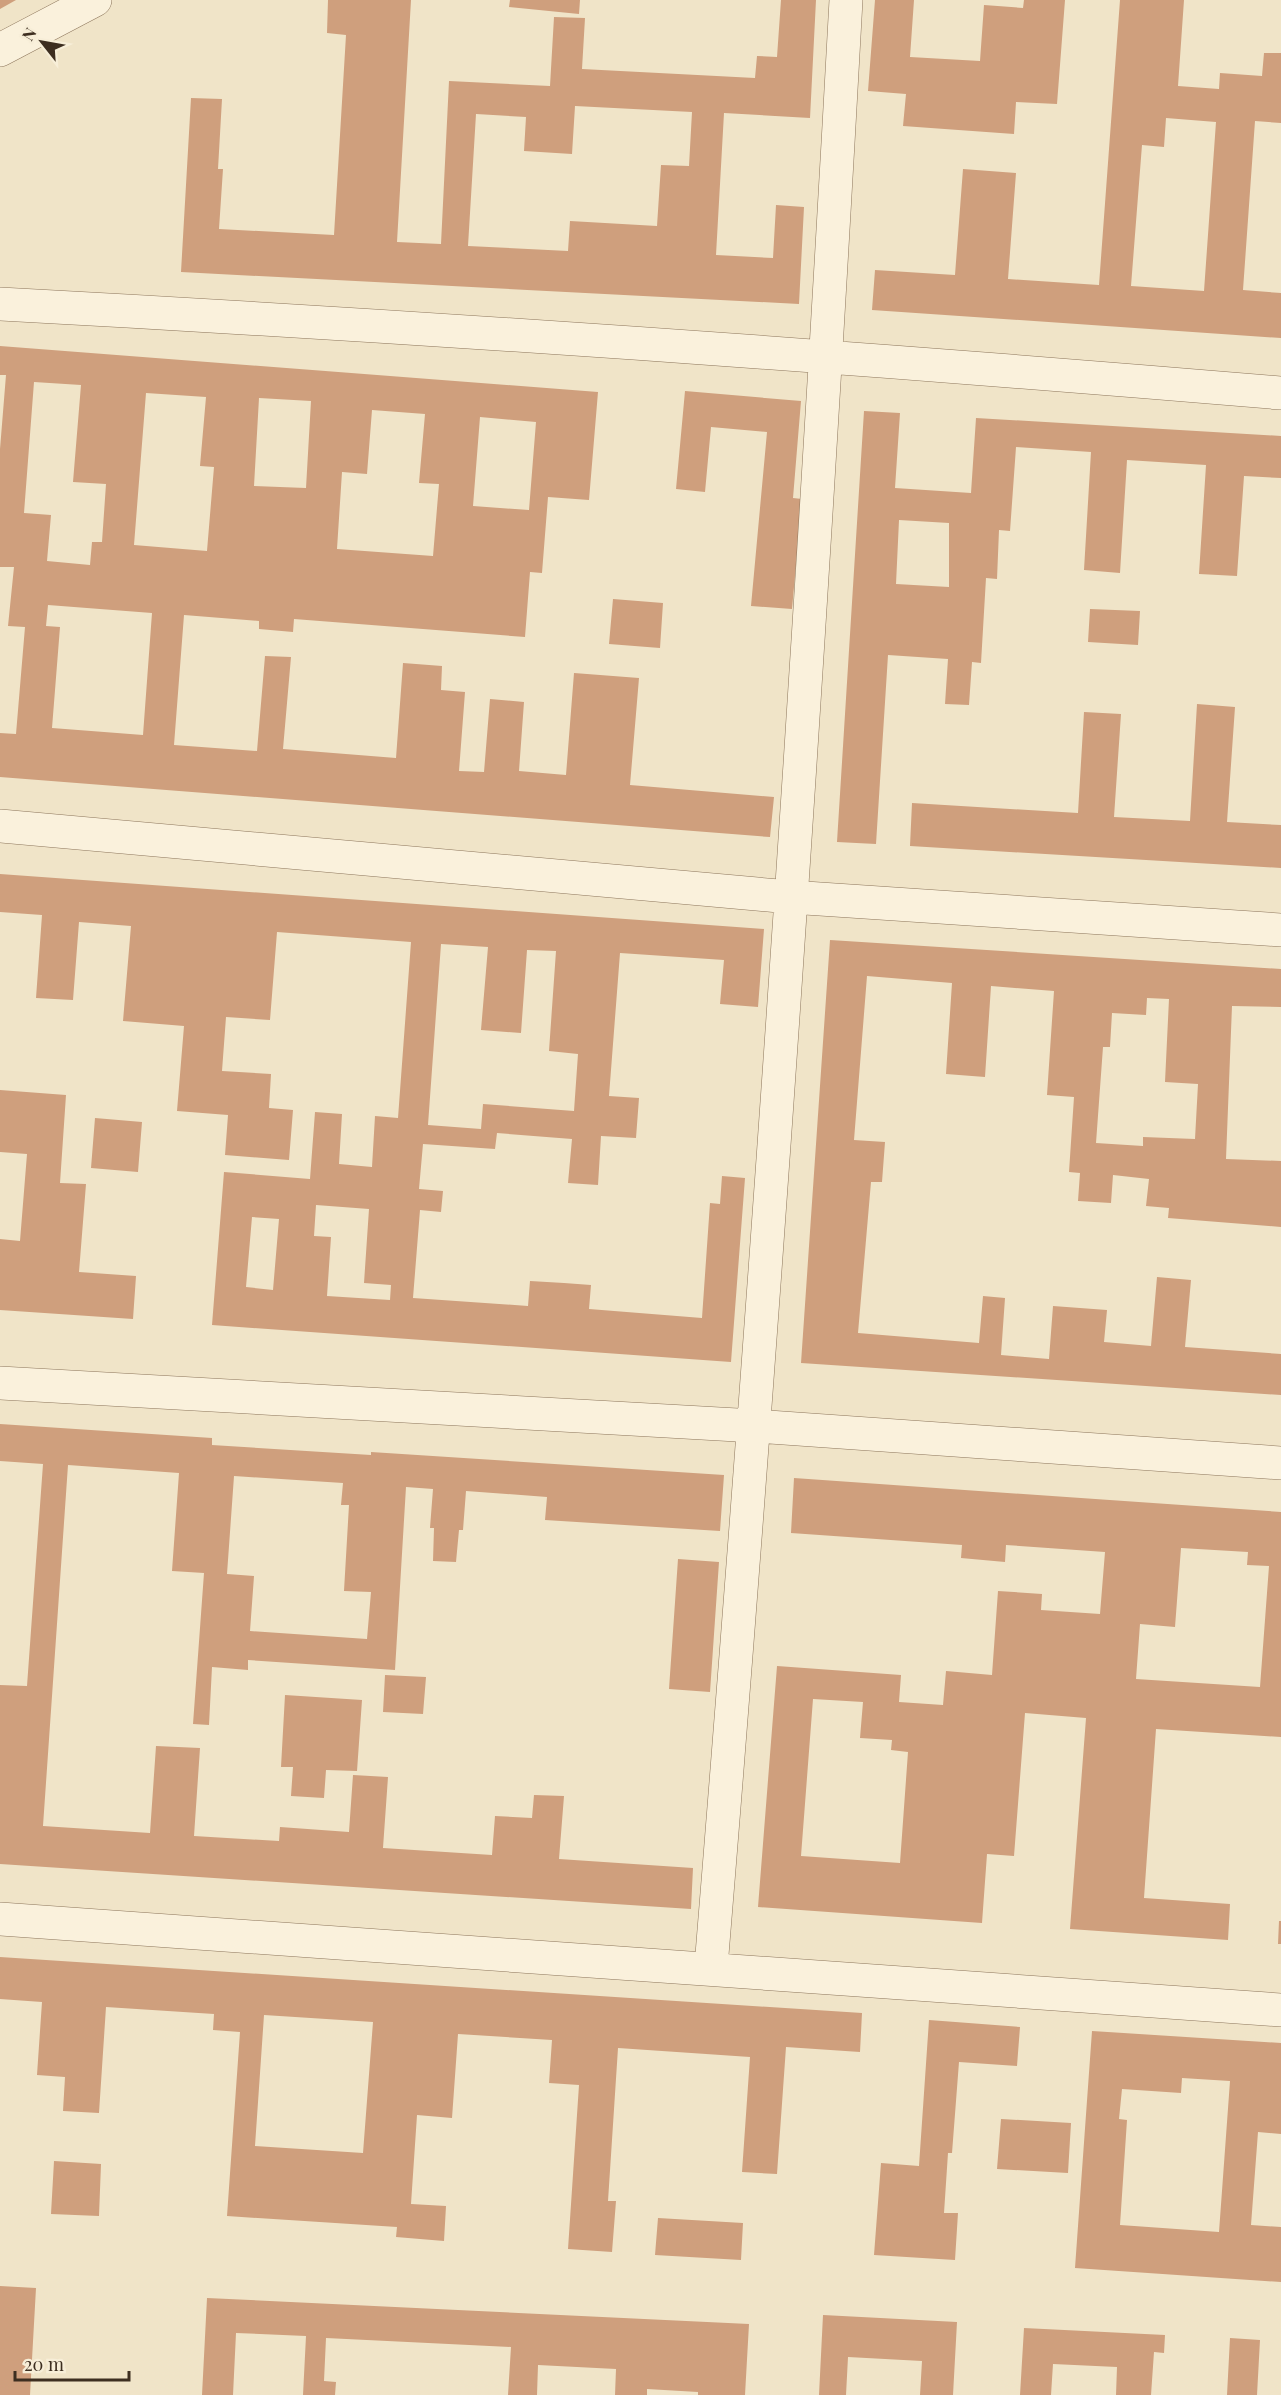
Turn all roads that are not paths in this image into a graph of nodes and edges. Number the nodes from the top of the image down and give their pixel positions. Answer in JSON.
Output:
{"nodes":[{"id":1,"x":95,"y":0,"type":"edge"},
{"id":2,"x":846,"y":0,"type":"edge"},
{"id":3,"x":0,"y":50,"type":"edge"},
{"id":4,"x":0,"y":304,"type":"edge"},
{"id":5,"x":826,"y":357,"type":"junction"},
{"id":6,"x":1281,"y":393,"type":"edge"},
{"id":7,"x":0,"y":826,"type":"edge"},
{"id":8,"x":790,"y":897,"type":"junction"},
{"id":9,"x":1281,"y":930,"type":"edge"},
{"id":10,"x":0,"y":1383,"type":"edge"},
{"id":11,"x":755,"y":1426,"type":"junction"},
{"id":12,"x":1281,"y":1463,"type":"edge"},
{"id":13,"x":0,"y":1918,"type":"edge"},
{"id":14,"x":711,"y":1967,"type":"junction"},
{"id":15,"x":1281,"y":2010,"type":"edge"}],
"edges":[{"from":1,"to":3,"type":"street"},
{"from":2,"to":5,"type":"street"},
{"from":4,"to":5,"type":"street"},
{"from":5,"to":6,"type":"street"},
{"from":5,"to":8,"type":"street"},
{"from":7,"to":8,"type":"street"},
{"from":8,"to":9,"type":"street"},
{"from":8,"to":11,"type":"street"},
{"from":10,"to":11,"type":"street"},
{"from":11,"to":12,"type":"street"},
{"from":11,"to":14,"type":"street"},
{"from":13,"to":14,"type":"street"},
{"from":14,"to":15,"type":"street"}]}
